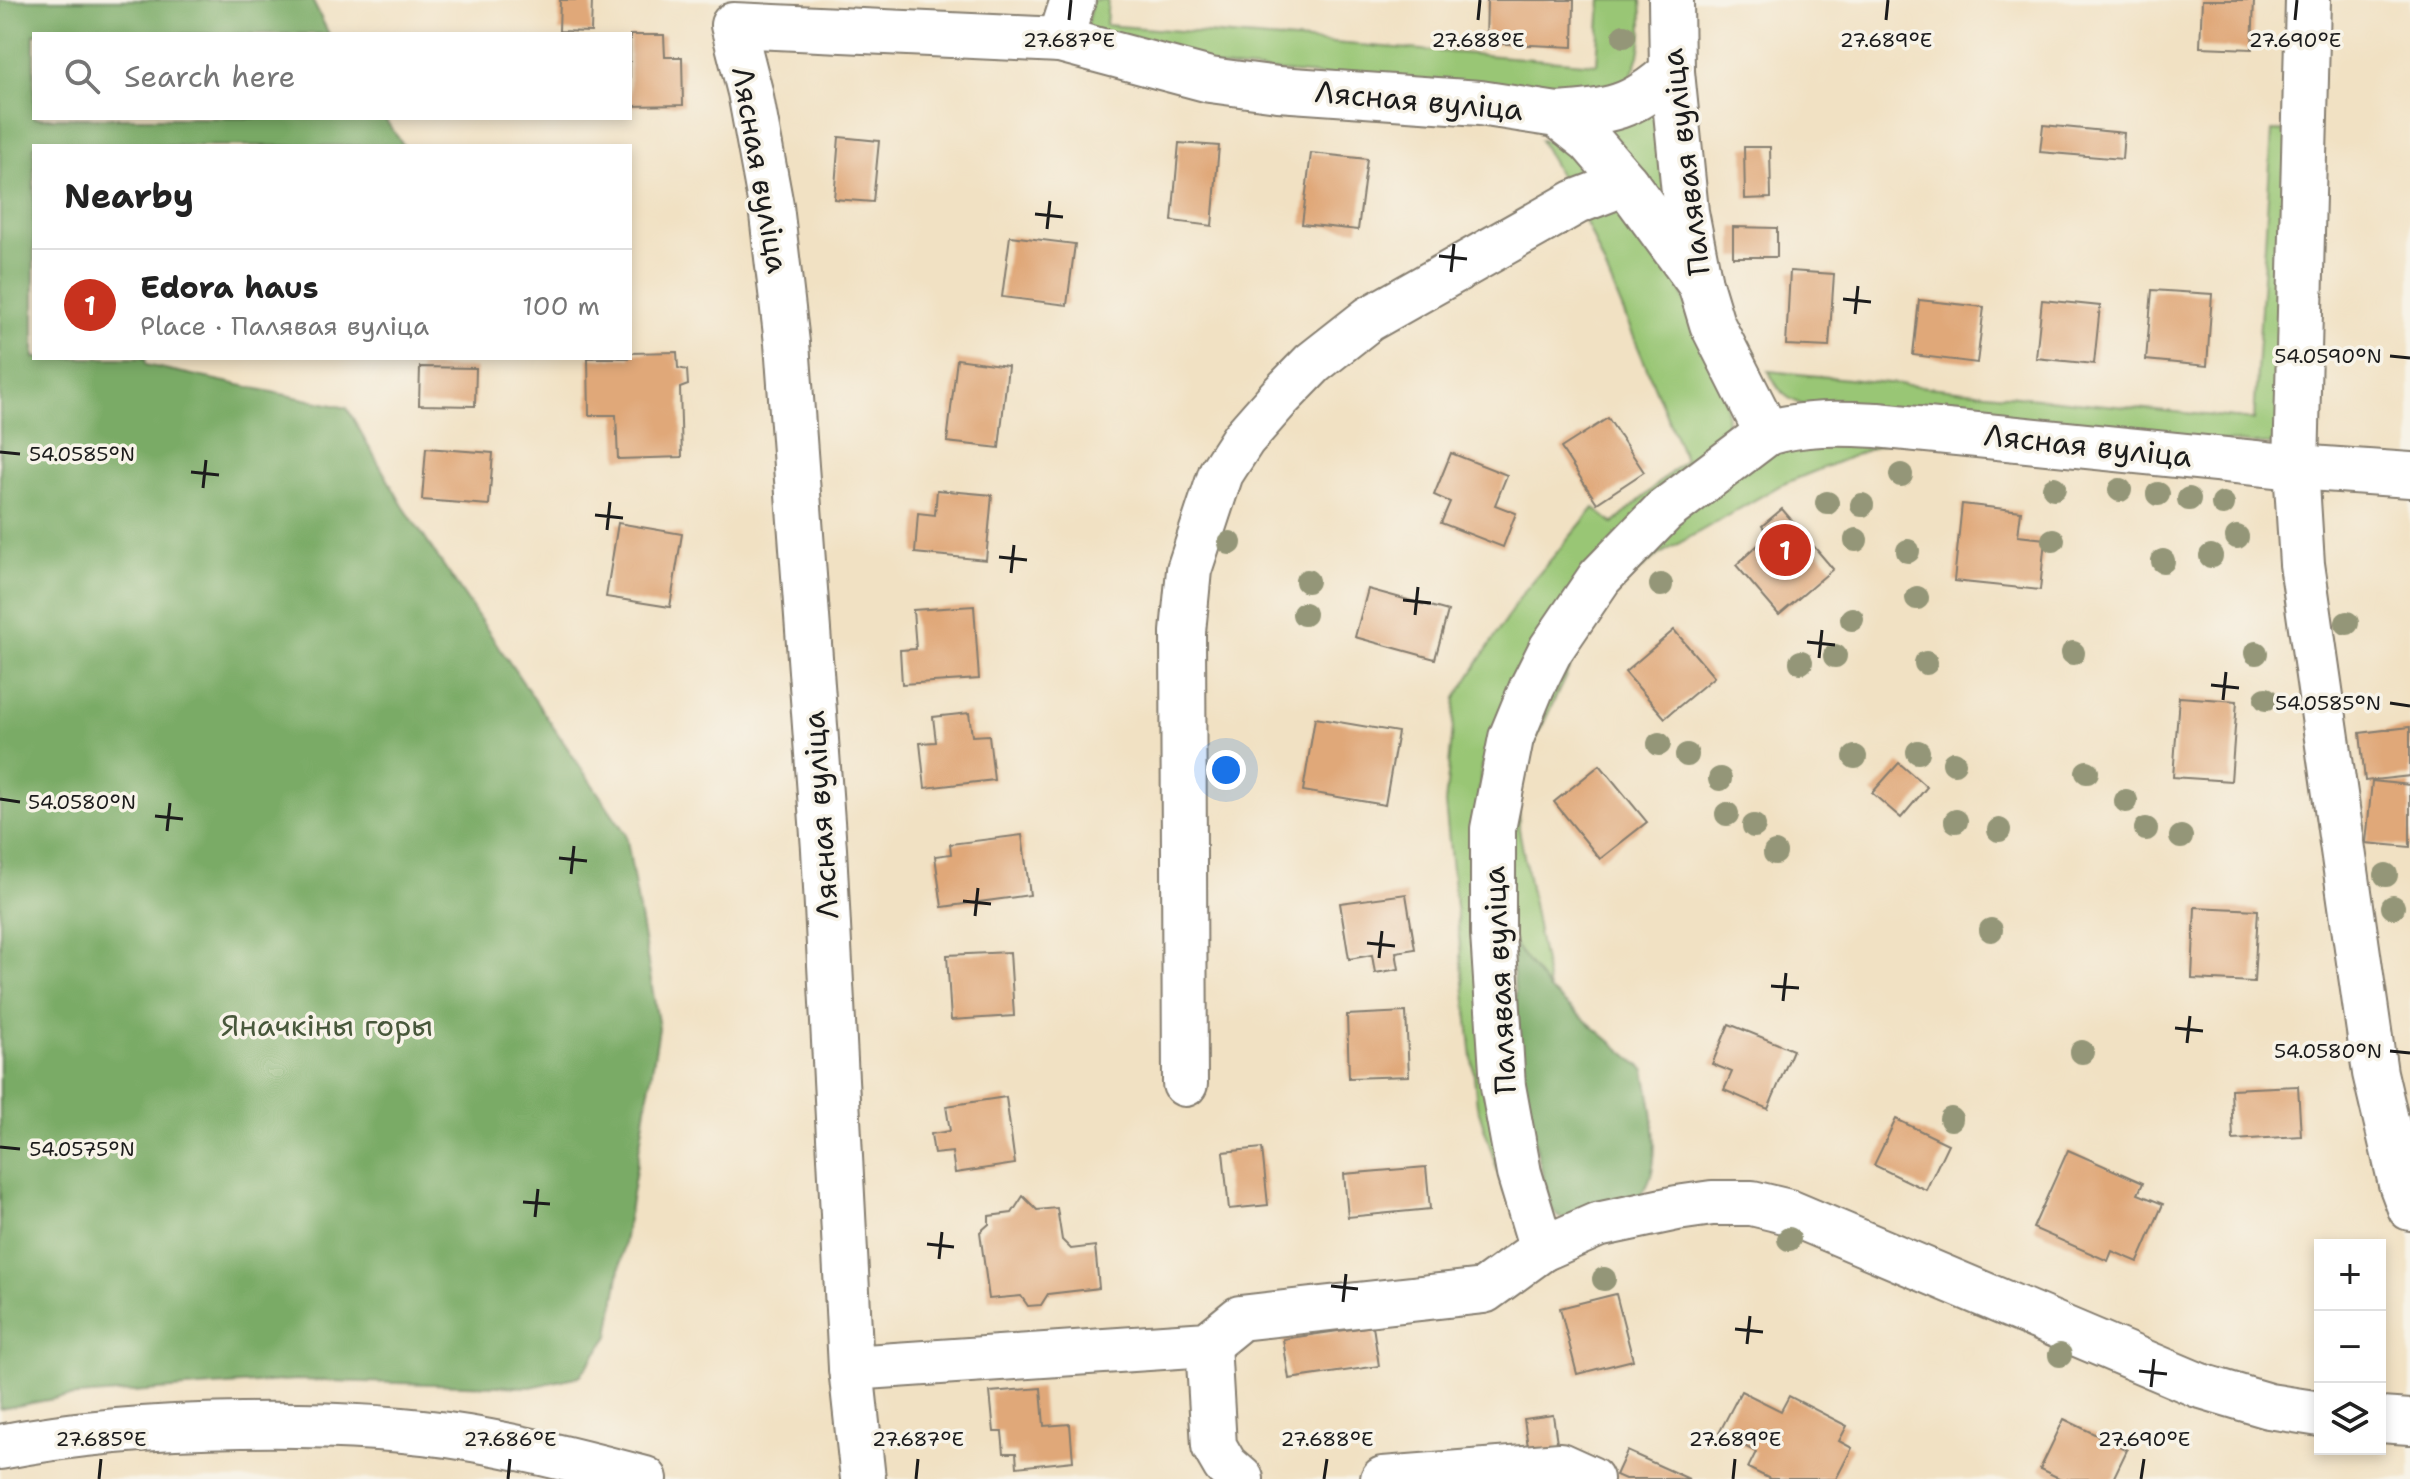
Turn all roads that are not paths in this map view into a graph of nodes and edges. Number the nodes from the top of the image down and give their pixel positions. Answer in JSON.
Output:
{"nodes":[{"id":1,"x":1671,"y":0,"type":"edge"},
{"id":2,"x":2308,"y":0,"type":"edge"},
{"id":3,"x":728,"y":13,"type":"edge"},
{"id":4,"x":1066,"y":20,"type":"edge"},
{"id":5,"x":1672,"y":72,"type":"junction"},
{"id":6,"x":1557,"y":115,"type":"junction"},
{"id":7,"x":1626,"y":183,"type":"junction"},
{"id":8,"x":1700,"y":284,"type":"junction"},
{"id":9,"x":1767,"y":433,"type":"junction"},
{"id":10,"x":2296,"y":467,"type":"junction"},
{"id":11,"x":2410,"y":475,"type":"edge"},
{"id":12,"x":1185,"y":1084,"type":"dead end"},
{"id":13,"x":2407,"y":1192,"type":"edge"},
{"id":14,"x":1542,"y":1249,"type":"junction"},
{"id":15,"x":1208,"y":1344,"type":"junction"},
{"id":16,"x":851,"y":1368,"type":"junction"},
{"id":17,"x":2314,"y":1413,"type":"edge"},
{"id":18,"x":2386,"y":1420,"type":"edge"},
{"id":19,"x":2410,"y":1422,"type":"edge"},
{"id":20,"x":0,"y":1447,"type":"edge"},
{"id":21,"x":645,"y":1479,"type":"edge"},
{"id":22,"x":863,"y":1479,"type":"edge"},
{"id":23,"x":1241,"y":1479,"type":"edge"},
{"id":24,"x":1383,"y":1479,"type":"edge"},
{"id":25,"x":1591,"y":1479,"type":"edge"}],
"edges":[{"from":1,"to":5,"type":"street","name":"Палявая вуліца"},
{"from":2,"to":10,"type":"street"},
{"from":3,"to":4,"type":"street","name":"Лясная вуліца"},
{"from":3,"to":16,"type":"street","name":"Лясная вуліца"},
{"from":4,"to":6,"type":"street","name":"Лясная вуліца"},
{"from":5,"to":6,"type":"street"},
{"from":5,"to":8,"type":"street","name":"Палявая вуліца"},
{"from":6,"to":7,"type":"street","name":"Лясная вуліца"},
{"from":7,"to":8,"type":"street","name":"Лясная вуліца"},
{"from":7,"to":12,"type":"street"},
{"from":8,"to":9,"type":"street","name":"Палявая вуліца"},
{"from":9,"to":10,"type":"street","name":"Лясная вуліца"},
{"from":9,"to":14,"type":"street","name":"Палявая вуліца"},
{"from":10,"to":11,"type":"street","name":"Лясная вуліца"},
{"from":10,"to":13,"type":"street"},
{"from":14,"to":15,"type":"street"},
{"from":14,"to":17,"type":"street"},
{"from":15,"to":16,"type":"street"},
{"from":15,"to":23,"type":"street"},
{"from":16,"to":22,"type":"street","name":"Лясная вуліца"},
{"from":18,"to":19,"type":"street"},
{"from":20,"to":21,"type":"street"},
{"from":24,"to":25,"type":"street"}]}
